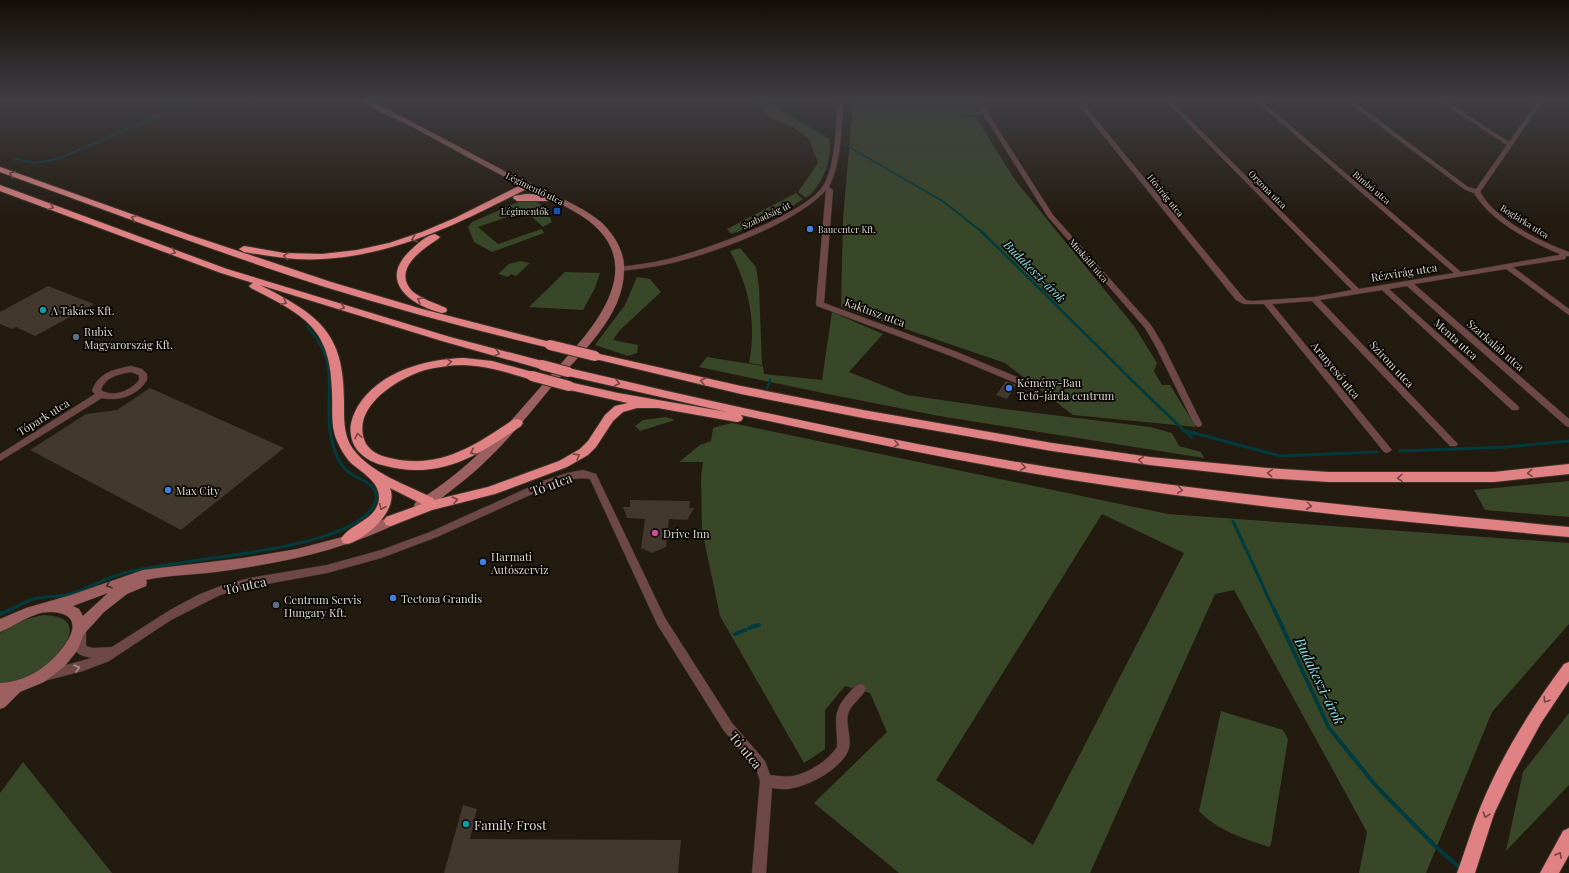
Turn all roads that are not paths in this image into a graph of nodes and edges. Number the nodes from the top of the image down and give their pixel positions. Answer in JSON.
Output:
{"nodes":[{"id":1,"x":441,"y":140,"type":"edge"},
{"id":2,"x":836,"y":140,"type":"edge"},
{"id":3,"x":1002,"y":140,"type":"edge"},
{"id":4,"x":1109,"y":140,"type":"edge"},
{"id":5,"x":1207,"y":140,"type":"edge"},
{"id":6,"x":1303,"y":140,"type":"edge"},
{"id":7,"x":1401,"y":140,"type":"edge"},
{"id":8,"x":1502,"y":140,"type":"edge"},
{"id":9,"x":1514,"y":140,"type":"edge"},
{"id":10,"x":1510,"y":145,"type":"junction"},
{"id":11,"x":0,"y":169,"type":"edge"},
{"id":12,"x":516,"y":179,"type":"junction"},
{"id":13,"x":527,"y":185,"type":"junction"},
{"id":14,"x":825,"y":187,"type":"junction"},
{"id":15,"x":0,"y":188,"type":"edge"},
{"id":16,"x":536,"y":189,"type":"junction"},
{"id":17,"x":1477,"y":192,"type":"junction"},
{"id":18,"x":515,"y":196,"type":"junction"},
{"id":19,"x":554,"y":198,"type":"junction"},
{"id":20,"x":184,"y":236,"type":"junction"},
{"id":21,"x":1566,"y":254,"type":"edge"},
{"id":22,"x":1508,"y":266,"type":"junction"},
{"id":23,"x":620,"y":270,"type":"junction"},
{"id":24,"x":224,"y":271,"type":"junction"},
{"id":25,"x":1459,"y":274,"type":"junction"},
{"id":26,"x":1408,"y":283,"type":"junction"},
{"id":27,"x":1383,"y":287,"type":"junction"},
{"id":28,"x":1357,"y":291,"type":"junction"},
{"id":29,"x":1314,"y":299,"type":"junction"},
{"id":30,"x":1244,"y":302,"type":"joint"},
{"id":31,"x":1267,"y":303,"type":"junction"},
{"id":32,"x":1569,"y":313,"type":"edge"},
{"id":33,"x":536,"y":341,"type":"junction"},
{"id":34,"x":1033,"y":387,"type":"dead end"},
{"id":35,"x":100,"y":395,"type":"junction"},
{"id":36,"x":658,"y":404,"type":"junction"},
{"id":37,"x":1515,"y":408,"type":"dead end"},
{"id":38,"x":734,"y":414,"type":"junction"},
{"id":39,"x":517,"y":423,"type":"junction"},
{"id":40,"x":1198,"y":424,"type":"dead end"},
{"id":41,"x":1569,"y":424,"type":"edge"},
{"id":42,"x":1453,"y":444,"type":"dead end"},
{"id":43,"x":1387,"y":450,"type":"dead end"},
{"id":44,"x":0,"y":458,"type":"edge"},
{"id":45,"x":1569,"y":470,"type":"edge"},
{"id":46,"x":372,"y":474,"type":"junction"},
{"id":47,"x":428,"y":501,"type":"junction"},
{"id":48,"x":391,"y":521,"type":"junction"},
{"id":49,"x":1569,"y":532,"type":"edge"},
{"id":50,"x":348,"y":539,"type":"junction"},
{"id":51,"x":188,"y":570,"type":"junction"},
{"id":52,"x":46,"y":608,"type":"junction"},
{"id":53,"x":1,"y":625,"type":"edge"},
{"id":54,"x":80,"y":630,"type":"junction"},
{"id":55,"x":119,"y":648,"type":"junction"},
{"id":56,"x":1569,"y":669,"type":"edge"},
{"id":57,"x":39,"y":677,"type":"junction"},
{"id":58,"x":16,"y":687,"type":"junction"},
{"id":59,"x":860,"y":689,"type":"dead end"},
{"id":60,"x":0,"y":690,"type":"edge"},
{"id":61,"x":0,"y":702,"type":"edge"},
{"id":62,"x":766,"y":781,"type":"junction"},
{"id":63,"x":1569,"y":837,"type":"edge"},
{"id":64,"x":1468,"y":868,"type":"edge"},
{"id":65,"x":759,"y":873,"type":"edge"},
{"id":66,"x":1549,"y":873,"type":"edge"}],
"edges":[{"from":1,"to":12,"type":"main road","name":"Légimentő utca"},
{"from":2,"to":14,"type":"street","name":"Szabadság út"},
{"from":3,"to":40,"type":"street","name":"Muskátli utca"},
{"from":4,"to":30,"type":"street","name":"Hóvirág utca"},
{"from":5,"to":28,"type":"street","name":"Orgona utca"},
{"from":6,"to":25,"type":"street","name":"Bimbó utca"},
{"from":7,"to":17,"type":"street","name":"Boglárka utca"},
{"from":8,"to":10,"type":"street"},
{"from":9,"to":10,"type":"street"},
{"from":10,"to":17,"type":"street"},
{"from":20,"to":11,"type":"highway","one_way":true},
{"from":12,"to":13,"type":"main road","name":"Légimentő utca"},
{"from":12,"to":18,"type":"highway"},
{"from":13,"to":16,"type":"main road","name":"Légimentő utca"},
{"from":13,"to":18,"type":"highway"},
{"from":14,"to":23,"type":"street","name":"Szabadság út"},
{"from":14,"to":34,"type":"street","name":"Kaktusz utca"},
{"from":15,"to":24,"type":"highway","one_way":true},
{"from":16,"to":18,"type":"highway"},
{"from":16,"to":19,"type":"main road","name":"Légimentő utca"},
{"from":17,"to":21,"type":"street","name":"Boglárka utca"},
{"from":18,"to":19,"type":"highway"},
{"from":18,"to":20,"type":"highway","one_way":true},
{"from":33,"to":18,"type":"highway","one_way":true},
{"from":19,"to":23,"type":"main road","name":"Légimentő utca"},
{"from":20,"to":33,"type":"highway"},
{"from":21,"to":22,"type":"street","name":"Rézvirág utca"},
{"from":22,"to":25,"type":"street","name":"Rézvirág utca"},
{"from":22,"to":32,"type":"street"},
{"from":23,"to":39,"type":"main road","name":"Légimentő utca"},
{"from":24,"to":38,"type":"highway","one_way":true,"bridge":true},
{"from":24,"to":46,"type":"highway","one_way":true},
{"from":25,"to":26,"type":"street","name":"Rézvirág utca"},
{"from":26,"to":27,"type":"street","name":"Rézvirág utca"},
{"from":26,"to":41,"type":"street","name":"Szarkaláb utca"},
{"from":27,"to":28,"type":"street","name":"Rézvirág utca"},
{"from":27,"to":37,"type":"street","name":"Menta utca"},
{"from":28,"to":29,"type":"street","name":"Rézvirág utca"},
{"from":29,"to":31,"type":"street","name":"Rézvirág utca"},
{"from":29,"to":42,"type":"street","name":"Szirom utca"},
{"from":30,"to":31,"type":"street","name":"Rézvirág utca"},
{"from":31,"to":43,"type":"street","name":"Aranyeső utca"},
{"from":45,"to":33,"type":"highway","one_way":true,"bridge":true},
{"from":35,"to":35,"type":"street"},
{"from":35,"to":44,"type":"street","name":"Tópark utca"},
{"from":36,"to":38,"type":"highway"},
{"from":39,"to":36,"type":"highway","one_way":true,"bridge":true},
{"from":48,"to":36,"type":"highway","one_way":true},
{"from":38,"to":49,"type":"highway","one_way":true},
{"from":39,"to":47,"type":"main road","name":"Légimentő utca"},
{"from":46,"to":47,"type":"highway"},
{"from":46,"to":50,"type":"highway","one_way":true},
{"from":47,"to":48,"type":"main road","name":"Légimentő utca"},
{"from":48,"to":50,"type":"main road","name":"Légimentő utca"},
{"from":50,"to":51,"type":"main road","name":"Légimentő utca"},
{"from":51,"to":52,"type":"main road","one_way":true},
{"from":51,"to":54,"type":"main road"},
{"from":52,"to":53,"type":"main road"},
{"from":52,"to":54,"type":"main road"},
{"from":54,"to":55,"type":"street","name":"Tó utca"},
{"from":54,"to":57,"type":"main road"},
{"from":57,"to":55,"type":"street","name":"Tó utca","one_way":true},
{"from":55,"to":62,"type":"street","name":"Tó utca"},
{"from":56,"to":64,"type":"highway","one_way":true},
{"from":57,"to":58,"type":"main road"},
{"from":58,"to":60,"type":"main road"},
{"from":58,"to":61,"type":"main road"},
{"from":59,"to":62,"type":"street"},
{"from":62,"to":65,"type":"street","name":"Tó utca"},
{"from":66,"to":63,"type":"highway","one_way":true}]}
